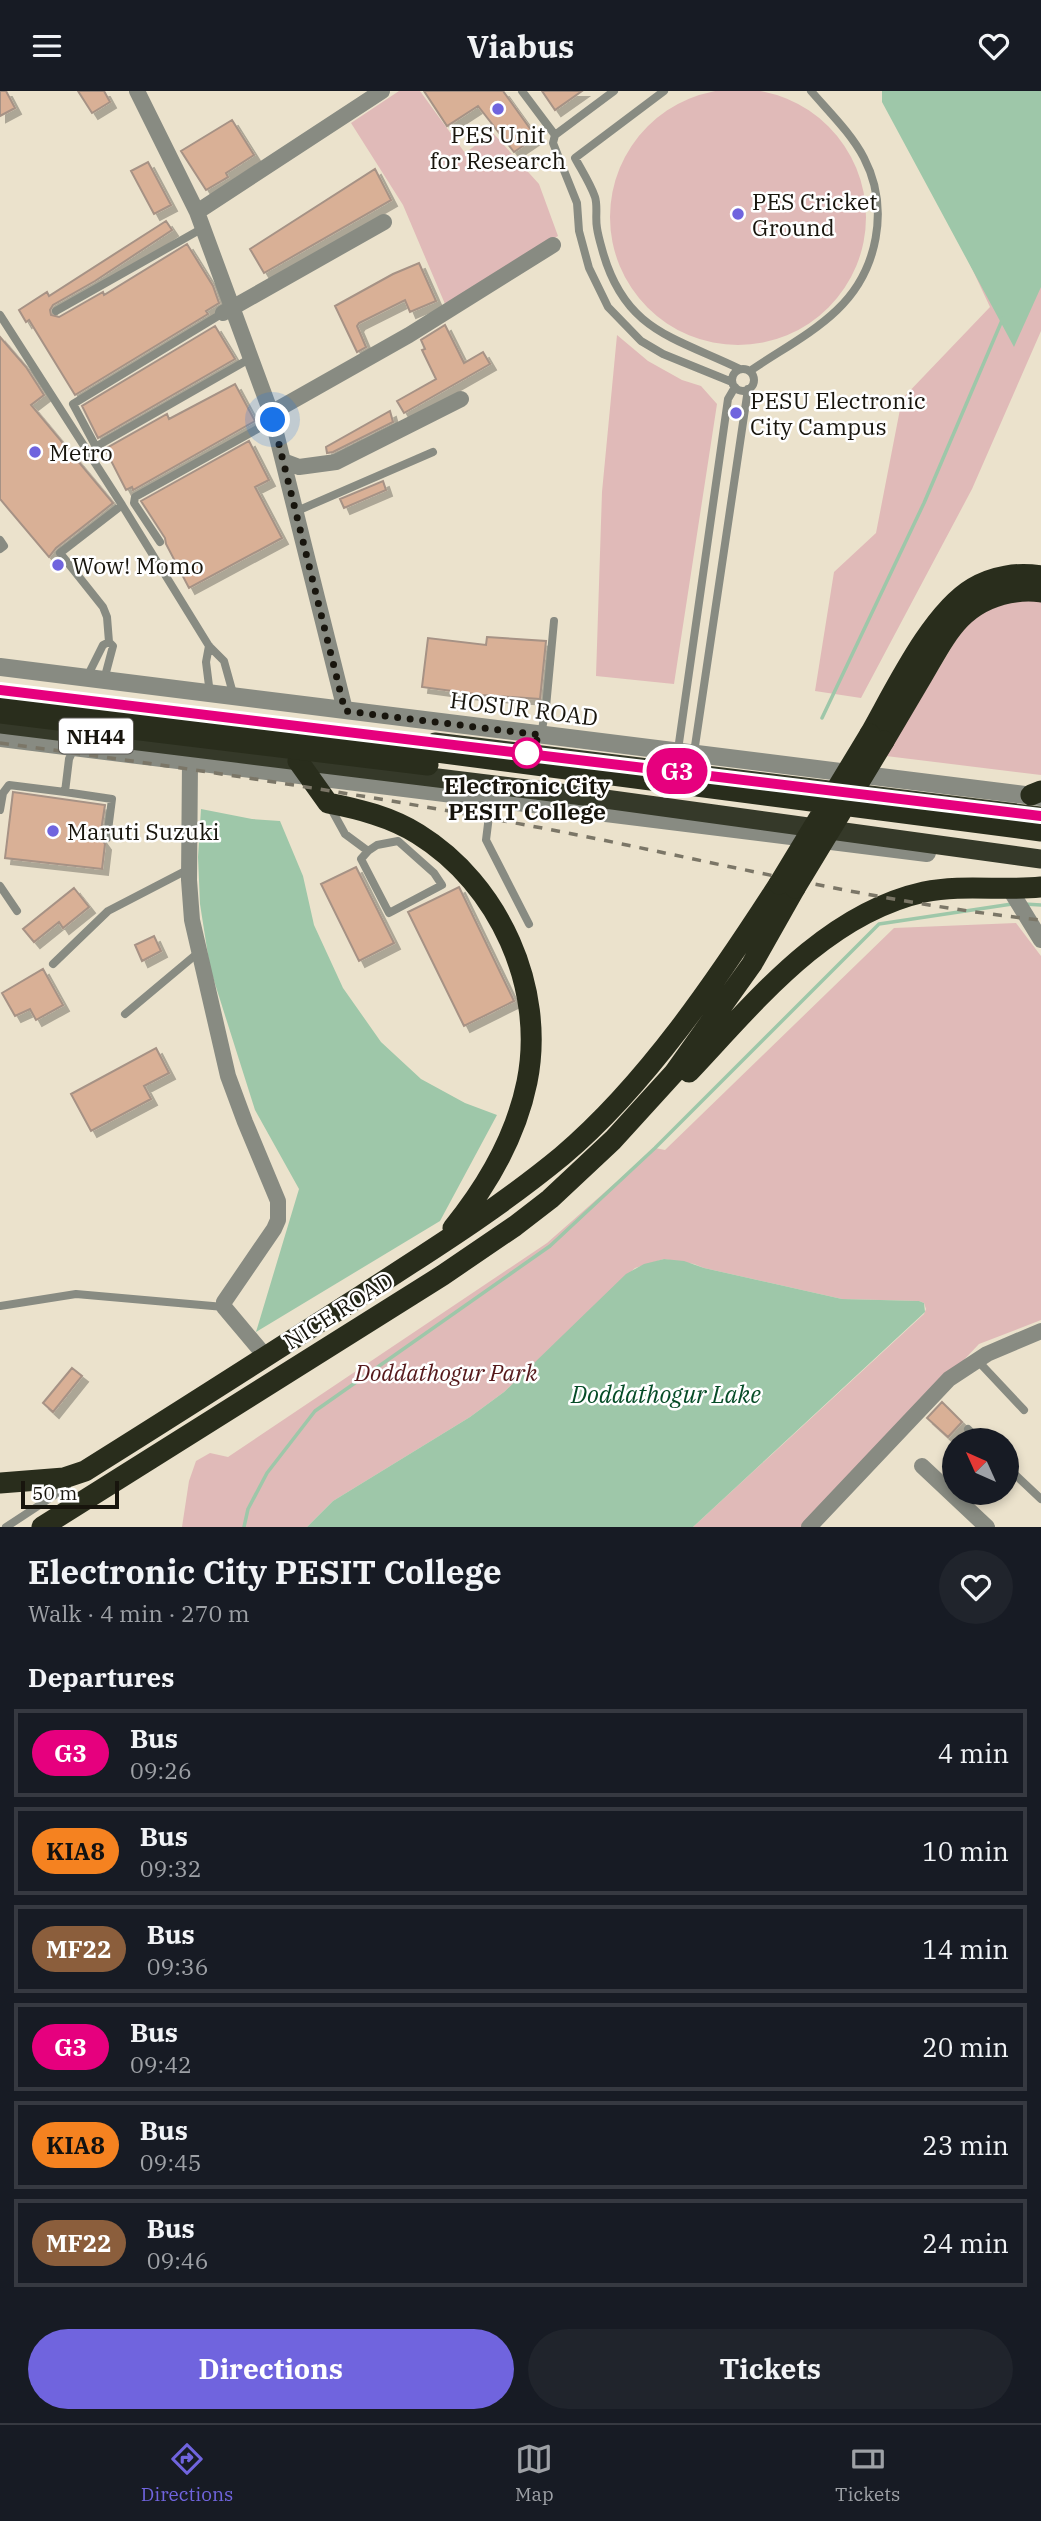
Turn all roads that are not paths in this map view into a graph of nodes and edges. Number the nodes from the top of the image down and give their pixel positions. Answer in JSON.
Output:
{"nodes":[{"id":1,"x":382,"y":91,"type":"edge"},
{"id":2,"x":522,"y":91,"type":"edge"},
{"id":3,"x":614,"y":91,"type":"edge"},
{"id":4,"x":664,"y":91,"type":"edge"},
{"id":5,"x":811,"y":91,"type":"edge"},
{"id":6,"x":142,"y":93,"type":"edge"},
{"id":7,"x":555,"y":135,"type":"junction"},
{"id":8,"x":575,"y":158,"type":"junction"},
{"id":9,"x":558,"y":159,"type":"junction"},
{"id":10,"x":197,"y":212,"type":"junction"},
{"id":11,"x":384,"y":222,"type":"dead end"},
{"id":12,"x":203,"y":228,"type":"junction"},
{"id":13,"x":596,"y":228,"type":"junction"},
{"id":14,"x":579,"y":231,"type":"junction"},
{"id":15,"x":553,"y":245,"type":"dead end"},
{"id":16,"x":227,"y":310,"type":"junction"},
{"id":17,"x":56,"y":311,"type":"dead end"},
{"id":18,"x":0,"y":315,"type":"edge"},
{"id":19,"x":251,"y":358,"type":"junction"},
{"id":20,"x":740,"y":369,"type":"junction"},
{"id":21,"x":750,"y":371,"type":"junction"},
{"id":22,"x":734,"y":384,"type":"junction"},
{"id":23,"x":748,"y":389,"type":"junction"},
{"id":24,"x":461,"y":399,"type":"dead end"},
{"id":25,"x":272,"y":417,"type":"junction"},
{"id":26,"x":433,"y":453,"type":"dead end"},
{"id":27,"x":283,"y":461,"type":"junction"},
{"id":28,"x":121,"y":505,"type":"junction"},
{"id":29,"x":297,"y":511,"type":"junction"},
{"id":30,"x":0,"y":540,"type":"edge"},
{"id":31,"x":160,"y":541,"type":"dead end"},
{"id":32,"x":0,"y":549,"type":"edge"},
{"id":33,"x":1041,"y":576,"type":"edge"},
{"id":34,"x":1041,"y":592,"type":"edge"},
{"id":35,"x":554,"y":621,"type":"dead end"},
{"id":36,"x":109,"y":642,"type":"junction"},
{"id":37,"x":209,"y":646,"type":"junction"},
{"id":38,"x":0,"y":667,"type":"edge"},
{"id":39,"x":95,"y":679,"type":"junction"},
{"id":40,"x":0,"y":690,"type":"edge"},
{"id":41,"x":210,"y":694,"type":"junction"},
{"id":42,"x":234,"y":697,"type":"junction"},
{"id":43,"x":0,"y":698,"type":"edge"},
{"id":44,"x":345,"y":711,"type":"junction"},
{"id":45,"x":0,"y":713,"type":"edge"},
{"id":46,"x":0,"y":724,"type":"edge"},
{"id":47,"x":541,"y":735,"type":"junction"},
{"id":48,"x":877,"y":737,"type":"junction"},
{"id":49,"x":0,"y":738,"type":"edge"},
{"id":50,"x":74,"y":748,"type":"junction"},
{"id":51,"x":190,"y":762,"type":"junction"},
{"id":52,"x":685,"y":762,"type":"junction"},
{"id":53,"x":304,"y":769,"type":"junction"},
{"id":54,"x":65,"y":792,"type":"junction"},
{"id":55,"x":1038,"y":794,"type":"edge"},
{"id":56,"x":491,"y":800,"type":"junction"},
{"id":57,"x":328,"y":803,"type":"junction"},
{"id":58,"x":0,"y":810,"type":"edge"},
{"id":59,"x":1041,"y":816,"type":"edge"},
{"id":60,"x":1041,"y":831,"type":"edge"},
{"id":61,"x":107,"y":838,"type":"dead end"},
{"id":62,"x":1041,"y":845,"type":"edge"},
{"id":63,"x":368,"y":851,"type":"junction"},
{"id":64,"x":1041,"y":859,"type":"edge"},
{"id":65,"x":1041,"y":867,"type":"edge"},
{"id":66,"x":189,"y":869,"type":"junction"},
{"id":67,"x":0,"y":886,"type":"edge"},
{"id":68,"x":787,"y":886,"type":"junction"},
{"id":69,"x":1041,"y":887,"type":"edge"},
{"id":70,"x":1009,"y":888,"type":"junction"},
{"id":71,"x":17,"y":911,"type":"dead end"},
{"id":72,"x":529,"y":924,"type":"dead end"},
{"id":73,"x":1041,"y":940,"type":"edge"},
{"id":74,"x":199,"y":952,"type":"junction"},
{"id":75,"x":53,"y":964,"type":"dead end"},
{"id":76,"x":125,"y":1014,"type":"dead end"},
{"id":77,"x":640,"y":1111,"type":"junction"},
{"id":78,"x":439,"y":1246,"type":"junction"},
{"id":79,"x":0,"y":1307,"type":"edge"},
{"id":80,"x":224,"y":1307,"type":"junction"},
{"id":81,"x":1041,"y":1331,"type":"edge"},
{"id":82,"x":266,"y":1357,"type":"junction"},
{"id":83,"x":978,"y":1360,"type":"junction"},
{"id":84,"x":1024,"y":1410,"type":"dead end"},
{"id":85,"x":922,"y":1466,"type":"dead end"},
{"id":86,"x":64,"y":1478,"type":"junction"},
{"id":87,"x":1019,"y":1478,"type":"edge"},
{"id":88,"x":0,"y":1483,"type":"edge"},
{"id":89,"x":1041,"y":1499,"type":"edge"},
{"id":90,"x":6,"y":1527,"type":"edge"},
{"id":91,"x":43,"y":1527,"type":"edge"},
{"id":92,"x":809,"y":1527,"type":"edge"},
{"id":93,"x":987,"y":1527,"type":"edge"}],
"edges":[{"from":1,"to":10,"type":"street"},
{"from":2,"to":7,"type":"lane"},
{"from":3,"to":7,"type":"lane"},
{"from":4,"to":8,"type":"lane"},
{"from":5,"to":21,"type":"lane"},
{"from":6,"to":10,"type":"street"},
{"from":7,"to":9,"type":"lane"},
{"from":8,"to":9,"type":"lane"},
{"from":8,"to":13,"type":"lane"},
{"from":9,"to":14,"type":"lane"},
{"from":10,"to":12,"type":"street"},
{"from":11,"to":16,"type":"street"},
{"from":12,"to":16,"type":"street"},
{"from":12,"to":17,"type":"lane"},
{"from":13,"to":14,"type":"lane"},
{"from":13,"to":20,"type":"lane"},
{"from":14,"to":22,"type":"lane"},
{"from":15,"to":25,"type":"street"},
{"from":16,"to":19,"type":"street"},
{"from":16,"to":19,"type":"lane"},
{"from":18,"to":28,"type":"lane"},
{"from":19,"to":25,"type":"street"},
{"from":20,"to":21,"type":"lane"},
{"from":20,"to":22,"type":"lane"},
{"from":21,"to":23,"type":"lane"},
{"from":22,"to":23,"type":"lane"},
{"from":22,"to":52,"type":"lane"},
{"from":23,"to":52,"type":"lane"},
{"from":24,"to":27,"type":"street"},
{"from":25,"to":27,"type":"street"},
{"from":25,"to":31,"type":"lane"},
{"from":26,"to":29,"type":"lane"},
{"from":27,"to":29,"type":"street"},
{"from":28,"to":36,"type":"lane"},
{"from":28,"to":37,"type":"lane"},
{"from":29,"to":44,"type":"street"},
{"from":30,"to":32,"type":"lane"},
{"from":33,"to":48,"type":"highway"},
{"from":34,"to":48,"type":"highway"},
{"from":35,"to":47,"type":"lane"},
{"from":36,"to":39,"type":"lane"},
{"from":36,"to":39,"type":"lane"},
{"from":37,"to":41,"type":"lane"},
{"from":37,"to":42,"type":"lane"},
{"from":38,"to":39,"type":"street","name":"HOSUR ROAD"},
{"from":39,"to":41,"type":"street","name":"HOSUR ROAD"},
{"from":40,"to":52,"type":"highway","name":"HOSUR ROAD","number":"NH44"},
{"from":41,"to":42,"type":"street","name":"HOSUR ROAD"},
{"from":42,"to":44,"type":"street","name":"HOSUR ROAD"},
{"from":43,"to":60,"type":"highway","bridge":true},
{"from":44,"to":47,"type":"street","name":"HOSUR ROAD"},
{"from":45,"to":62,"type":"highway","bridge":true},
{"from":46,"to":53,"type":"highway","number":"NH44"},
{"from":47,"to":52,"type":"street","name":"HOSUR ROAD"},
{"from":48,"to":68,"type":"highway","bridge":true},
{"from":49,"to":50,"type":"street"},
{"from":50,"to":51,"type":"street"},
{"from":50,"to":54,"type":"lane"},
{"from":51,"to":53,"type":"street"},
{"from":51,"to":66,"type":"street"},
{"from":52,"to":55,"type":"street","name":"HOSUR ROAD"},
{"from":52,"to":59,"type":"highway","name":"HOSUR ROAD","number":"NH44"},
{"from":53,"to":56,"type":"street"},
{"from":53,"to":57,"type":"highway"},
{"from":53,"to":64,"type":"highway","number":"NH44"},
{"from":54,"to":58,"type":"lane"},
{"from":54,"to":61,"type":"lane"},
{"from":56,"to":65,"type":"street"},
{"from":56,"to":72,"type":"lane"},
{"from":57,"to":63,"type":"lane"},
{"from":57,"to":78,"type":"highway"},
{"from":63,"to":63,"type":"lane"},
{"from":66,"to":74,"type":"street"},
{"from":66,"to":75,"type":"lane"},
{"from":67,"to":71,"type":"lane"},
{"from":68,"to":77,"type":"highway"},
{"from":68,"to":78,"type":"highway","name":"NICE ROAD"},
{"from":69,"to":70,"type":"highway"},
{"from":70,"to":73,"type":"street"},
{"from":70,"to":77,"type":"highway"},
{"from":74,"to":76,"type":"lane"},
{"from":74,"to":80,"type":"street"},
{"from":77,"to":91,"type":"highway","name":"NICE ROAD"},
{"from":78,"to":82,"type":"highway","name":"NICE ROAD"},
{"from":79,"to":80,"type":"lane"},
{"from":80,"to":82,"type":"street"},
{"from":81,"to":83,"type":"street"},
{"from":82,"to":86,"type":"highway","name":"NICE ROAD"},
{"from":83,"to":84,"type":"lane"},
{"from":83,"to":92,"type":"street"},
{"from":85,"to":93,"type":"street"},
{"from":86,"to":88,"type":"highway","name":"NICE ROAD"},
{"from":86,"to":90,"type":"lane"},
{"from":87,"to":89,"type":"lane"}]}
